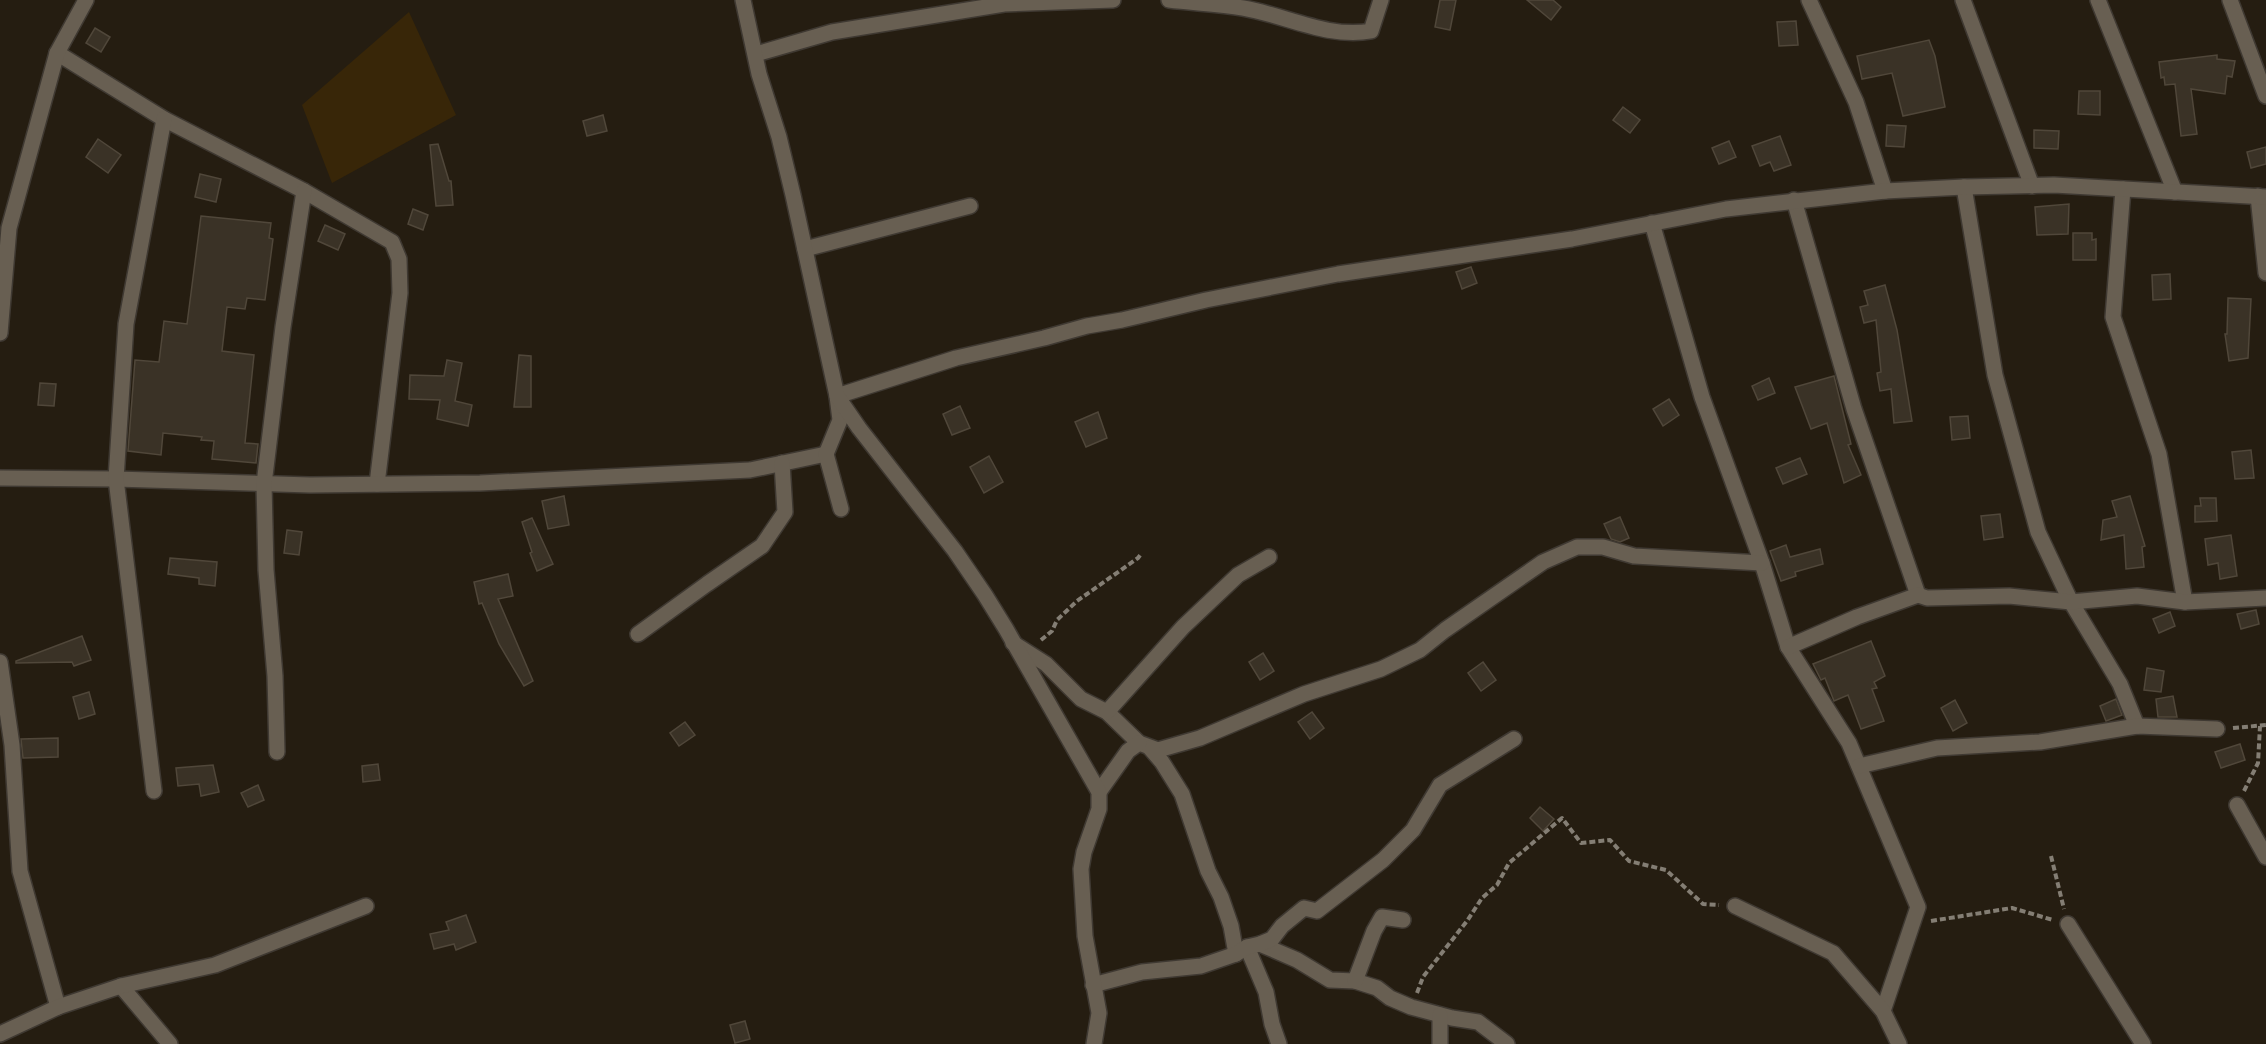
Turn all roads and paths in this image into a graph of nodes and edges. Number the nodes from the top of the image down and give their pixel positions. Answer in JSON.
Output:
{"nodes":[{"id":1,"x":86,"y":0,"type":"edge"},
{"id":2,"x":743,"y":0,"type":"edge"},
{"id":3,"x":1113,"y":0,"type":"edge"},
{"id":4,"x":1169,"y":0,"type":"edge"},
{"id":5,"x":1381,"y":0,"type":"edge"},
{"id":6,"x":1809,"y":0,"type":"edge"},
{"id":7,"x":1963,"y":0,"type":"edge"},
{"id":8,"x":2098,"y":0,"type":"edge"},
{"id":9,"x":2230,"y":0,"type":"edge"},
{"id":10,"x":57,"y":52,"type":"junction"},
{"id":11,"x":756,"y":54,"type":"junction"},
{"id":12,"x":2266,"y":96,"type":"edge"},
{"id":13,"x":164,"y":119,"type":"junction"},
{"id":14,"x":2032,"y":186,"type":"junction"},
{"id":15,"x":1964,"y":187,"type":"junction"},
{"id":16,"x":2123,"y":189,"type":"junction"},
{"id":17,"x":304,"y":191,"type":"junction"},
{"id":18,"x":1886,"y":192,"type":"junction"},
{"id":19,"x":2175,"y":192,"type":"junction"},
{"id":20,"x":2262,"y":197,"type":"edge"},
{"id":21,"x":1794,"y":200,"type":"junction"},
{"id":22,"x":970,"y":206,"type":"dead end"},
{"id":23,"x":1652,"y":223,"type":"junction"},
{"id":24,"x":805,"y":249,"type":"junction"},
{"id":25,"x":2266,"y":273,"type":"edge"},
{"id":26,"x":0,"y":333,"type":"edge"},
{"id":27,"x":837,"y":396,"type":"junction"},
{"id":28,"x":826,"y":454,"type":"junction"},
{"id":29,"x":782,"y":463,"type":"junction"},
{"id":30,"x":0,"y":478,"type":"edge"},
{"id":31,"x":116,"y":479,"type":"junction"},
{"id":32,"x":264,"y":484,"type":"junction"},
{"id":33,"x":377,"y":484,"type":"junction"},
{"id":34,"x":841,"y":508,"type":"dead end"},
{"id":35,"x":1141,"y":554,"type":"dead end"},
{"id":36,"x":1269,"y":557,"type":"dead end"},
{"id":37,"x":1762,"y":563,"type":"junction"},
{"id":38,"x":1918,"y":595,"type":"junction"},
{"id":39,"x":2266,"y":598,"type":"edge"},
{"id":40,"x":2071,"y":602,"type":"junction"},
{"id":41,"x":2185,"y":602,"type":"junction"},
{"id":42,"x":638,"y":634,"type":"dead end"},
{"id":43,"x":1013,"y":643,"type":"junction"},
{"id":44,"x":1788,"y":647,"type":"junction"},
{"id":45,"x":0,"y":662,"type":"edge"},
{"id":46,"x":1107,"y":712,"type":"junction"},
{"id":47,"x":2266,"y":725,"type":"edge"},
{"id":48,"x":2137,"y":726,"type":"junction"},
{"id":49,"x":2260,"y":726,"type":"junction"},
{"id":50,"x":2217,"y":729,"type":"joint"},
{"id":51,"x":1514,"y":739,"type":"dead end"},
{"id":52,"x":1145,"y":746,"type":"junction"},
{"id":53,"x":277,"y":752,"type":"dead end"},
{"id":54,"x":1859,"y":766,"type":"junction"},
{"id":55,"x":154,"y":791,"type":"dead end"},
{"id":56,"x":1098,"y":792,"type":"junction"},
{"id":57,"x":2237,"y":805,"type":"joint"},
{"id":58,"x":2050,"y":856,"type":"dead end"},
{"id":59,"x":2266,"y":857,"type":"edge"},
{"id":60,"x":366,"y":906,"type":"dead end"},
{"id":61,"x":1735,"y":906,"type":"joint"},
{"id":62,"x":1403,"y":920,"type":"dead end"},
{"id":63,"x":1913,"y":924,"type":"junction"},
{"id":64,"x":2068,"y":924,"type":"junction"},
{"id":65,"x":1248,"y":948,"type":"junction"},
{"id":66,"x":1354,"y":981,"type":"junction"},
{"id":67,"x":1093,"y":985,"type":"junction"},
{"id":68,"x":121,"y":986,"type":"junction"},
{"id":69,"x":58,"y":1007,"type":"junction"},
{"id":70,"x":1411,"y":1007,"type":"junction"},
{"id":71,"x":1883,"y":1011,"type":"junction"},
{"id":72,"x":1440,"y":1015,"type":"junction"},
{"id":73,"x":0,"y":1034,"type":"edge"},
{"id":74,"x":170,"y":1044,"type":"edge"},
{"id":75,"x":1094,"y":1044,"type":"edge"},
{"id":76,"x":1279,"y":1044,"type":"edge"},
{"id":77,"x":1440,"y":1044,"type":"edge"},
{"id":78,"x":1507,"y":1044,"type":"edge"},
{"id":79,"x":1899,"y":1044,"type":"edge"},
{"id":80,"x":2143,"y":1044,"type":"edge"}],
"edges":[{"from":1,"to":10,"type":"street"},
{"from":2,"to":11,"type":"street"},
{"from":3,"to":11,"type":"street"},
{"from":4,"to":5,"type":"street"},
{"from":6,"to":18,"type":"street"},
{"from":7,"to":14,"type":"street"},
{"from":8,"to":19,"type":"street"},
{"from":9,"to":12,"type":"street"},
{"from":10,"to":13,"type":"street"},
{"from":10,"to":26,"type":"street"},
{"from":11,"to":24,"type":"street"},
{"from":13,"to":17,"type":"street"},
{"from":13,"to":31,"type":"street"},
{"from":14,"to":15,"type":"street"},
{"from":14,"to":16,"type":"street"},
{"from":15,"to":18,"type":"street"},
{"from":15,"to":40,"type":"street"},
{"from":16,"to":19,"type":"street"},
{"from":16,"to":41,"type":"street"},
{"from":17,"to":32,"type":"street"},
{"from":17,"to":33,"type":"street"},
{"from":18,"to":21,"type":"street"},
{"from":19,"to":20,"type":"street"},
{"from":20,"to":25,"type":"street"},
{"from":21,"to":23,"type":"street"},
{"from":21,"to":38,"type":"street"},
{"from":22,"to":24,"type":"street"},
{"from":23,"to":27,"type":"street"},
{"from":23,"to":37,"type":"street"},
{"from":24,"to":27,"type":"street"},
{"from":27,"to":28,"type":"street"},
{"from":27,"to":43,"type":"street"},
{"from":28,"to":29,"type":"street"},
{"from":28,"to":34,"type":"street"},
{"from":29,"to":33,"type":"street"},
{"from":29,"to":42,"type":"street"},
{"from":30,"to":31,"type":"street"},
{"from":31,"to":32,"type":"street"},
{"from":31,"to":55,"type":"street"},
{"from":32,"to":33,"type":"street"},
{"from":32,"to":53,"type":"street"},
{"from":35,"to":43,"type":"path"},
{"from":36,"to":46,"type":"street"},
{"from":37,"to":44,"type":"street"},
{"from":37,"to":52,"type":"street"},
{"from":38,"to":40,"type":"street"},
{"from":38,"to":44,"type":"street"},
{"from":39,"to":41,"type":"street"},
{"from":40,"to":41,"type":"street"},
{"from":40,"to":48,"type":"street"},
{"from":43,"to":46,"type":"street"},
{"from":43,"to":56,"type":"street"},
{"from":44,"to":54,"type":"street"},
{"from":45,"to":69,"type":"street"},
{"from":46,"to":52,"type":"street"},
{"from":47,"to":49,"type":"path"},
{"from":48,"to":50,"type":"street"},
{"from":48,"to":54,"type":"street"},
{"from":49,"to":50,"type":"path"},
{"from":49,"to":57,"type":"path"},
{"from":51,"to":65,"type":"street"},
{"from":52,"to":56,"type":"street"},
{"from":52,"to":65,"type":"street"},
{"from":54,"to":63,"type":"street"},
{"from":56,"to":67,"type":"street"},
{"from":57,"to":59,"type":"street"},
{"from":58,"to":64,"type":"path"},
{"from":60,"to":68,"type":"street"},
{"from":61,"to":70,"type":"path"},
{"from":61,"to":71,"type":"street"},
{"from":62,"to":66,"type":"street"},
{"from":63,"to":64,"type":"path"},
{"from":63,"to":71,"type":"street"},
{"from":64,"to":80,"type":"street"},
{"from":65,"to":66,"type":"street"},
{"from":65,"to":67,"type":"street"},
{"from":65,"to":76,"type":"street"},
{"from":66,"to":70,"type":"street"},
{"from":67,"to":75,"type":"street"},
{"from":68,"to":69,"type":"street"},
{"from":68,"to":74,"type":"street"},
{"from":69,"to":73,"type":"street"},
{"from":70,"to":72,"type":"street"},
{"from":71,"to":79,"type":"street"},
{"from":72,"to":77,"type":"street"},
{"from":72,"to":78,"type":"street"}]}
